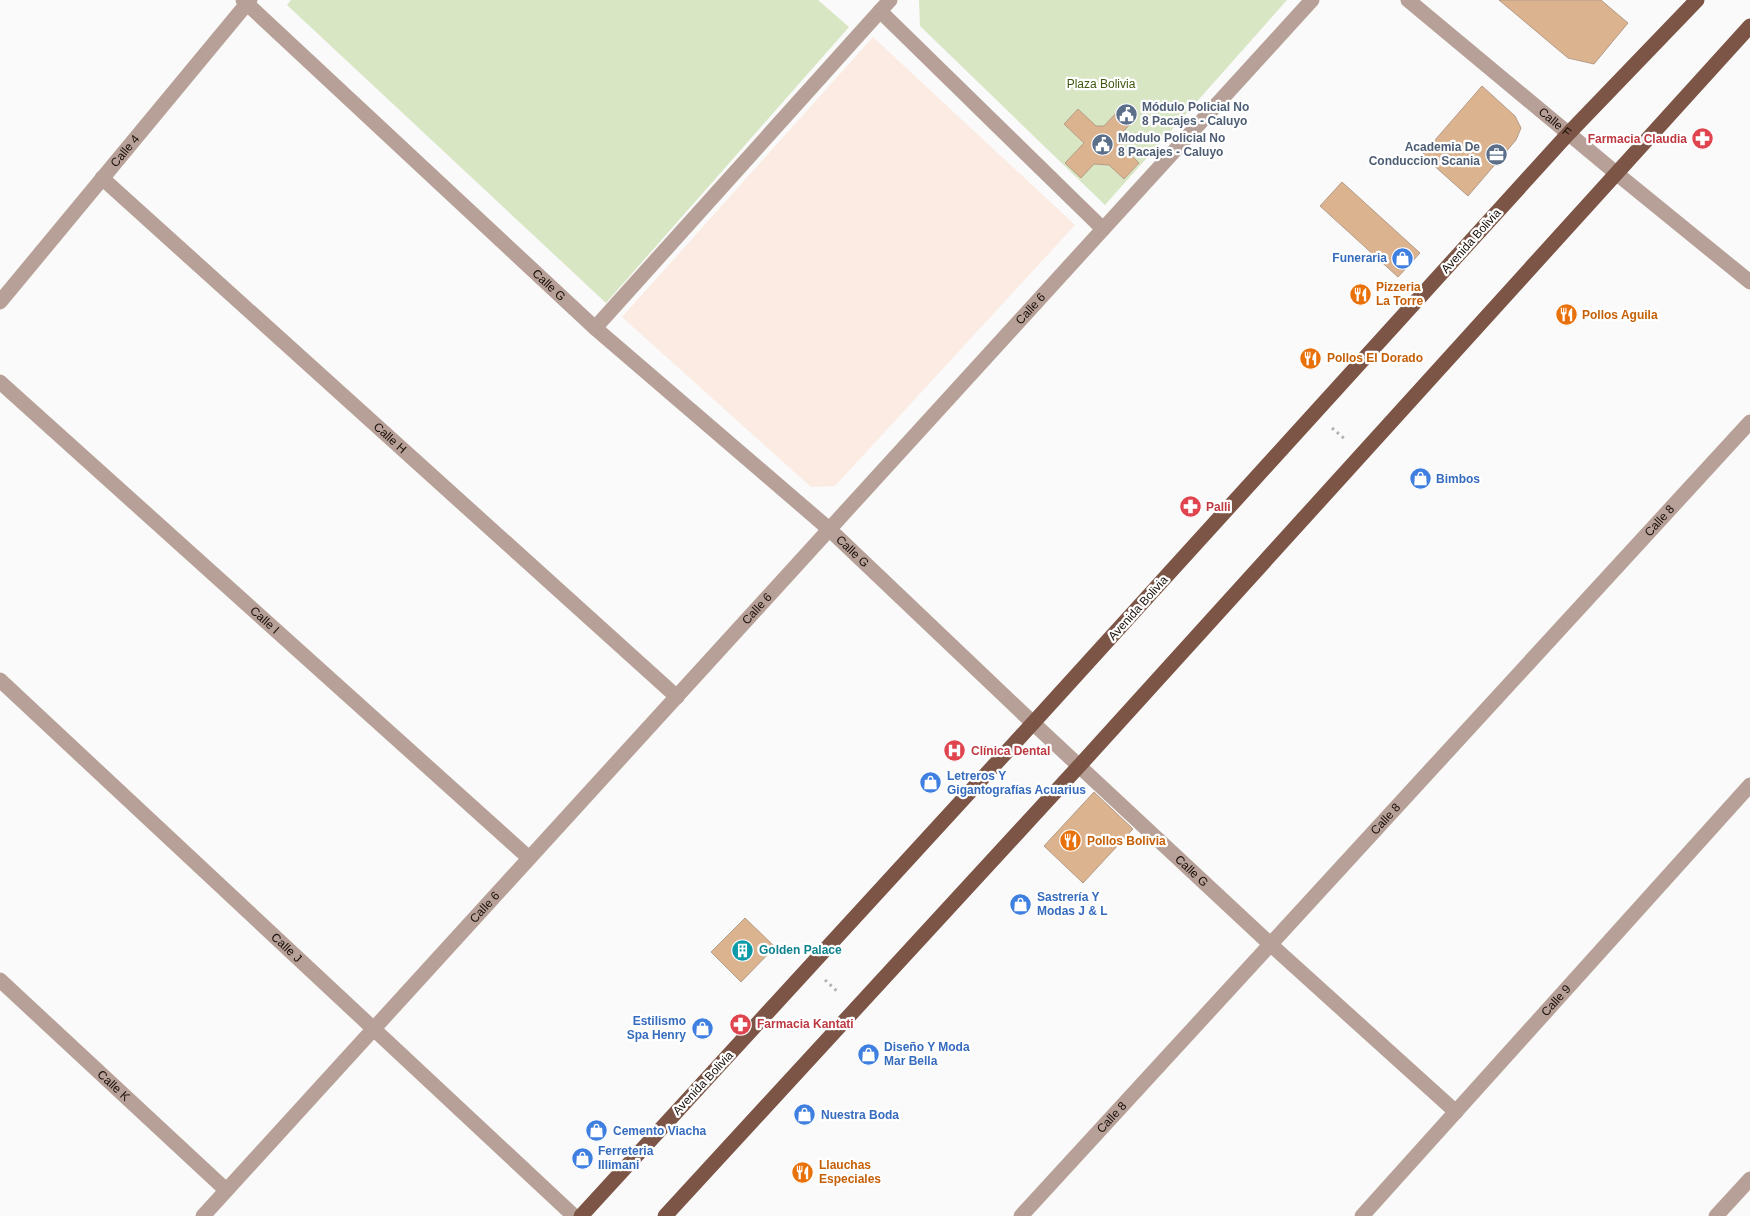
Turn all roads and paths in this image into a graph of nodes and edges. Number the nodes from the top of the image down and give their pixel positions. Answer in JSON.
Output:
{"nodes":[{"id":1,"x":1312,"y":0,"type":"edge"},
{"id":2,"x":1408,"y":0,"type":"edge"},
{"id":3,"x":1697,"y":0,"type":"edge"},
{"id":4,"x":247,"y":1,"type":"edge"},
{"id":5,"x":885,"y":5,"type":"edge"},
{"id":6,"x":1750,"y":26,"type":"edge"},
{"id":7,"x":1568,"y":134,"type":"junction"},
{"id":8,"x":1616,"y":173,"type":"junction"},
{"id":9,"x":102,"y":178,"type":"junction"},
{"id":10,"x":1103,"y":229,"type":"junction"},
{"id":11,"x":1750,"y":282,"type":"edge"},
{"id":12,"x":0,"y":302,"type":"edge"},
{"id":13,"x":595,"y":328,"type":"junction"},
{"id":14,"x":0,"y":382,"type":"edge"},
{"id":15,"x":1314,"y":414,"type":"junction"},
{"id":16,"x":1750,"y":422,"type":"edge"},
{"id":17,"x":1362,"y":454,"type":"junction"},
{"id":18,"x":829,"y":529,"type":"junction"},
{"id":19,"x":0,"y":680,"type":"edge"},
{"id":20,"x":677,"y":697,"type":"junction"},
{"id":21,"x":1033,"y":723,"type":"junction"},
{"id":22,"x":1080,"y":765,"type":"junction"},
{"id":23,"x":1750,"y":785,"type":"edge"},
{"id":24,"x":529,"y":858,"type":"junction"},
{"id":25,"x":1270,"y":944,"type":"junction"},
{"id":26,"x":810,"y":966,"type":"junction"},
{"id":27,"x":0,"y":980,"type":"edge"},
{"id":28,"x":855,"y":1010,"type":"junction"},
{"id":29,"x":374,"y":1028,"type":"junction"},
{"id":30,"x":1456,"y":1112,"type":"junction"},
{"id":31,"x":1750,"y":1179,"type":"edge"},
{"id":32,"x":226,"y":1190,"type":"junction"},
{"id":33,"x":203,"y":1216,"type":"edge"},
{"id":34,"x":574,"y":1216,"type":"edge"},
{"id":35,"x":580,"y":1216,"type":"edge"},
{"id":36,"x":665,"y":1216,"type":"edge"},
{"id":37,"x":1021,"y":1216,"type":"edge"},
{"id":38,"x":1362,"y":1216,"type":"edge"},
{"id":39,"x":1716,"y":1216,"type":"edge"}],
"edges":[{"from":1,"to":10,"type":"street","name":"Calle 6"},
{"from":2,"to":7,"type":"street","name":"Calle F"},
{"from":3,"to":7,"type":"main road","name":"Avenida Bolivia"},
{"from":4,"to":9,"type":"street","name":"Calle 4"},
{"from":4,"to":13,"type":"street","name":"Calle G"},
{"from":5,"to":10,"type":"street"},
{"from":5,"to":13,"type":"street"},
{"from":6,"to":8,"type":"main road"},
{"from":7,"to":8,"type":"street","name":"Calle F"},
{"from":7,"to":15,"type":"main road","name":"Avenida Bolivia"},
{"from":8,"to":11,"type":"street","name":"Calle F"},
{"from":8,"to":17,"type":"main road"},
{"from":9,"to":12,"type":"street","name":"Calle 4"},
{"from":9,"to":20,"type":"street","name":"Calle H"},
{"from":10,"to":18,"type":"street","name":"Calle 6"},
{"from":13,"to":18,"type":"street","name":"Calle G"},
{"from":14,"to":24,"type":"street","name":"Calle I"},
{"from":15,"to":17,"type":"path"},
{"from":15,"to":21,"type":"main road","name":"Avenida Bolivia"},
{"from":16,"to":25,"type":"street","name":"Calle 8"},
{"from":17,"to":22,"type":"main road"},
{"from":18,"to":20,"type":"street","name":"Calle 6"},
{"from":18,"to":21,"type":"street","name":"Calle G"},
{"from":19,"to":29,"type":"street","name":"Calle J"},
{"from":20,"to":24,"type":"street","name":"Calle 6"},
{"from":21,"to":22,"type":"street","name":"Calle G"},
{"from":21,"to":26,"type":"main road","name":"Avenida Bolivia"},
{"from":22,"to":25,"type":"street","name":"Calle G"},
{"from":22,"to":28,"type":"main road"},
{"from":23,"to":30,"type":"street","name":"Calle 9"},
{"from":24,"to":29,"type":"street","name":"Calle 6"},
{"from":25,"to":30,"type":"street","name":"Calle G"},
{"from":25,"to":37,"type":"street","name":"Calle 8"},
{"from":26,"to":28,"type":"path"},
{"from":26,"to":35,"type":"main road","name":"Avenida Bolivia"},
{"from":27,"to":32,"type":"street","name":"Calle K"},
{"from":28,"to":36,"type":"main road"},
{"from":29,"to":32,"type":"street","name":"Calle 6"},
{"from":29,"to":34,"type":"street","name":"Calle J"},
{"from":30,"to":38,"type":"street","name":"Calle 9"},
{"from":31,"to":39,"type":"street"},
{"from":32,"to":33,"type":"street","name":"Calle 6"}]}
